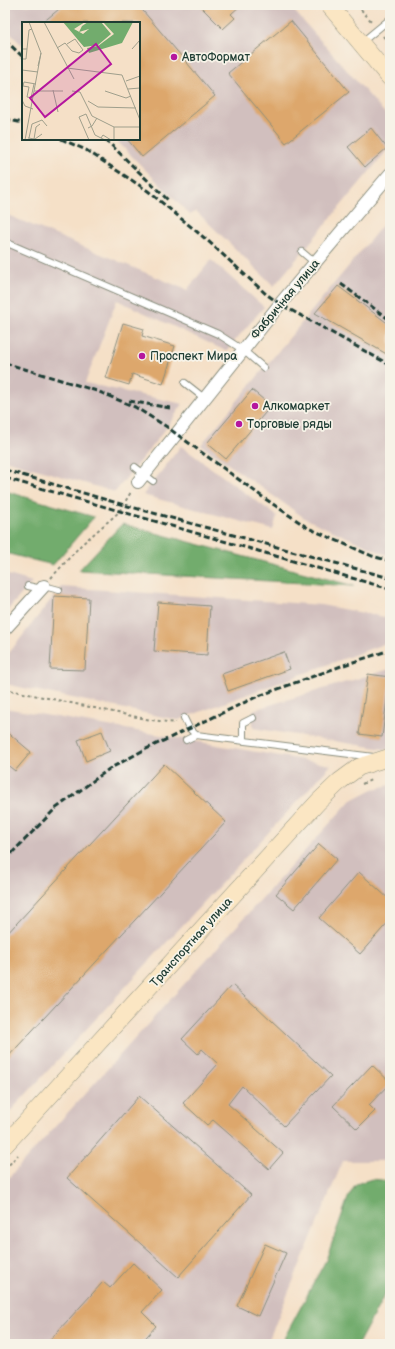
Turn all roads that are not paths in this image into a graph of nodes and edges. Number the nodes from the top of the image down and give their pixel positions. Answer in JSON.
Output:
{"nodes":[{"id":1,"x":329,"y":5,"type":"edge"},
{"id":2,"x":388,"y":21,"type":"edge"},
{"id":3,"x":390,"y":28,"type":"edge"},
{"id":4,"x":361,"y":43,"type":"junction"},
{"id":5,"x":390,"y":78,"type":"edge"},
{"id":6,"x":390,"y":174,"type":"edge"},
{"id":7,"x":5,"y":242,"type":"edge"},
{"id":8,"x":302,"y":252,"type":"dead end"},
{"id":9,"x":315,"y":263,"type":"junction"},
{"id":10,"x":243,"y":350,"type":"junction"},
{"id":11,"x":264,"y":368,"type":"dead end"},
{"id":12,"x":185,"y":383,"type":"dead end"},
{"id":13,"x":204,"y":398,"type":"junction"},
{"id":14,"x":143,"y":476,"type":"road end"},
{"id":15,"x":28,"y":586,"type":"dead end"},
{"id":16,"x":43,"y":587,"type":"junction"},
{"id":17,"x":59,"y":590,"type":"dead end"},
{"id":18,"x":5,"y":629,"type":"edge"},
{"id":19,"x":253,"y":718,"type":"dead end"},
{"id":20,"x":184,"y":719,"type":"road end"},
{"id":21,"x":196,"y":735,"type":"junction"},
{"id":22,"x":186,"y":740,"type":"dead end"},
{"id":23,"x":243,"y":740,"type":"junction"},
{"id":24,"x":389,"y":758,"type":"edge"},
{"id":25,"x":5,"y":1145,"type":"edge"}],
"edges":[{"from":1,"to":4,"type":"street"},
{"from":2,"to":3,"type":"lane"},
{"from":2,"to":4,"type":"lane"},
{"from":4,"to":5,"type":"street"},
{"from":6,"to":9,"type":"street","name":"Фабричная улица"},
{"from":7,"to":10,"type":"lane"},
{"from":8,"to":9,"type":"lane"},
{"from":9,"to":10,"type":"street","name":"Фабричная улица"},
{"from":10,"to":11,"type":"lane"},
{"from":10,"to":13,"type":"street","name":"Фабричная улица"},
{"from":12,"to":13,"type":"lane"},
{"from":13,"to":14,"type":"street","name":"Фабричная улица"},
{"from":15,"to":16,"type":"lane"},
{"from":16,"to":17,"type":"lane"},
{"from":16,"to":18,"type":"street"},
{"from":19,"to":23,"type":"lane"},
{"from":20,"to":21,"type":"lane"},
{"from":21,"to":22,"type":"lane"},
{"from":21,"to":23,"type":"lane"},
{"from":23,"to":24,"type":"lane"},
{"from":24,"to":25,"type":"street","name":"Транспортная улица"}]}
